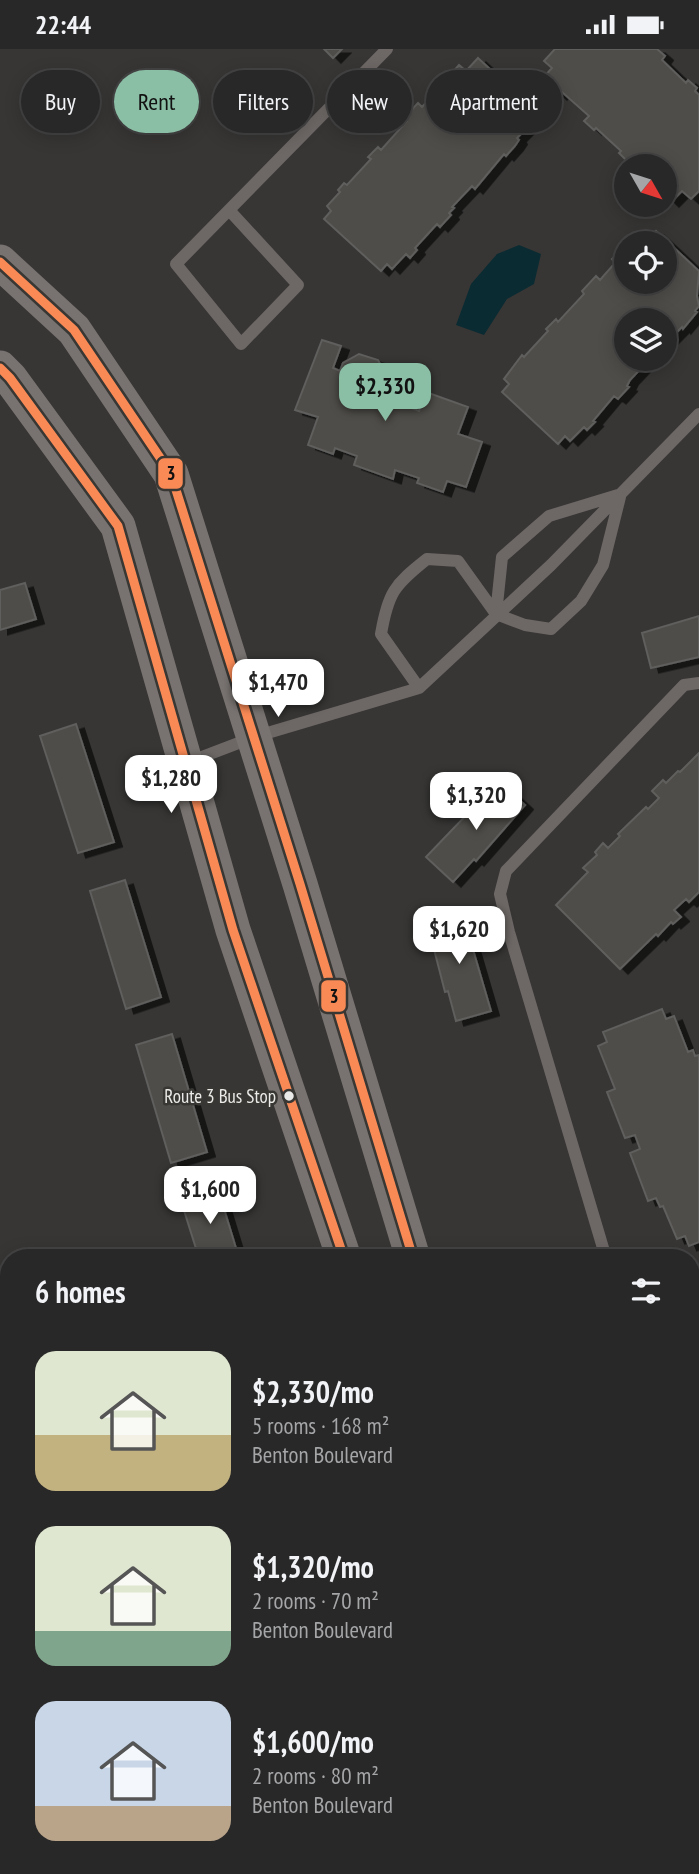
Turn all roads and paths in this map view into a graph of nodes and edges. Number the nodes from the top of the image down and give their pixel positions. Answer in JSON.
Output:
{"nodes":[{"id":1,"x":387,"y":49,"type":"edge"},
{"id":2,"x":229,"y":210,"type":"junction"},
{"id":3,"x":0,"y":262,"type":"edge"},
{"id":4,"x":0,"y":368,"type":"edge"},
{"id":5,"x":699,"y":414,"type":"edge"},
{"id":6,"x":620,"y":495,"type":"junction"},
{"id":7,"x":496,"y":614,"type":"junction"},
{"id":8,"x":699,"y":683,"type":"edge"},
{"id":9,"x":419,"y":688,"type":"junction"},
{"id":10,"x":254,"y":737,"type":"junction"},
{"id":11,"x":186,"y":763,"type":"junction"},
{"id":12,"x":342,"y":1249,"type":"edge"},
{"id":13,"x":410,"y":1249,"type":"edge"},
{"id":14,"x":602,"y":1249,"type":"edge"}],
"edges":[{"from":1,"to":2,"type":"lane"},
{"from":2,"to":2,"type":"lane"},
{"from":3,"to":10,"type":"street"},
{"from":4,"to":11,"type":"street"},
{"from":5,"to":6,"type":"lane"},
{"from":6,"to":7,"type":"lane"},
{"from":6,"to":7,"type":"lane"},
{"from":6,"to":7,"type":"lane"},
{"from":7,"to":9,"type":"lane"},
{"from":7,"to":9,"type":"lane"},
{"from":8,"to":14,"type":"lane"},
{"from":9,"to":10,"type":"lane"},
{"from":10,"to":11,"type":"lane"},
{"from":10,"to":13,"type":"street"},
{"from":11,"to":12,"type":"street"}]}
